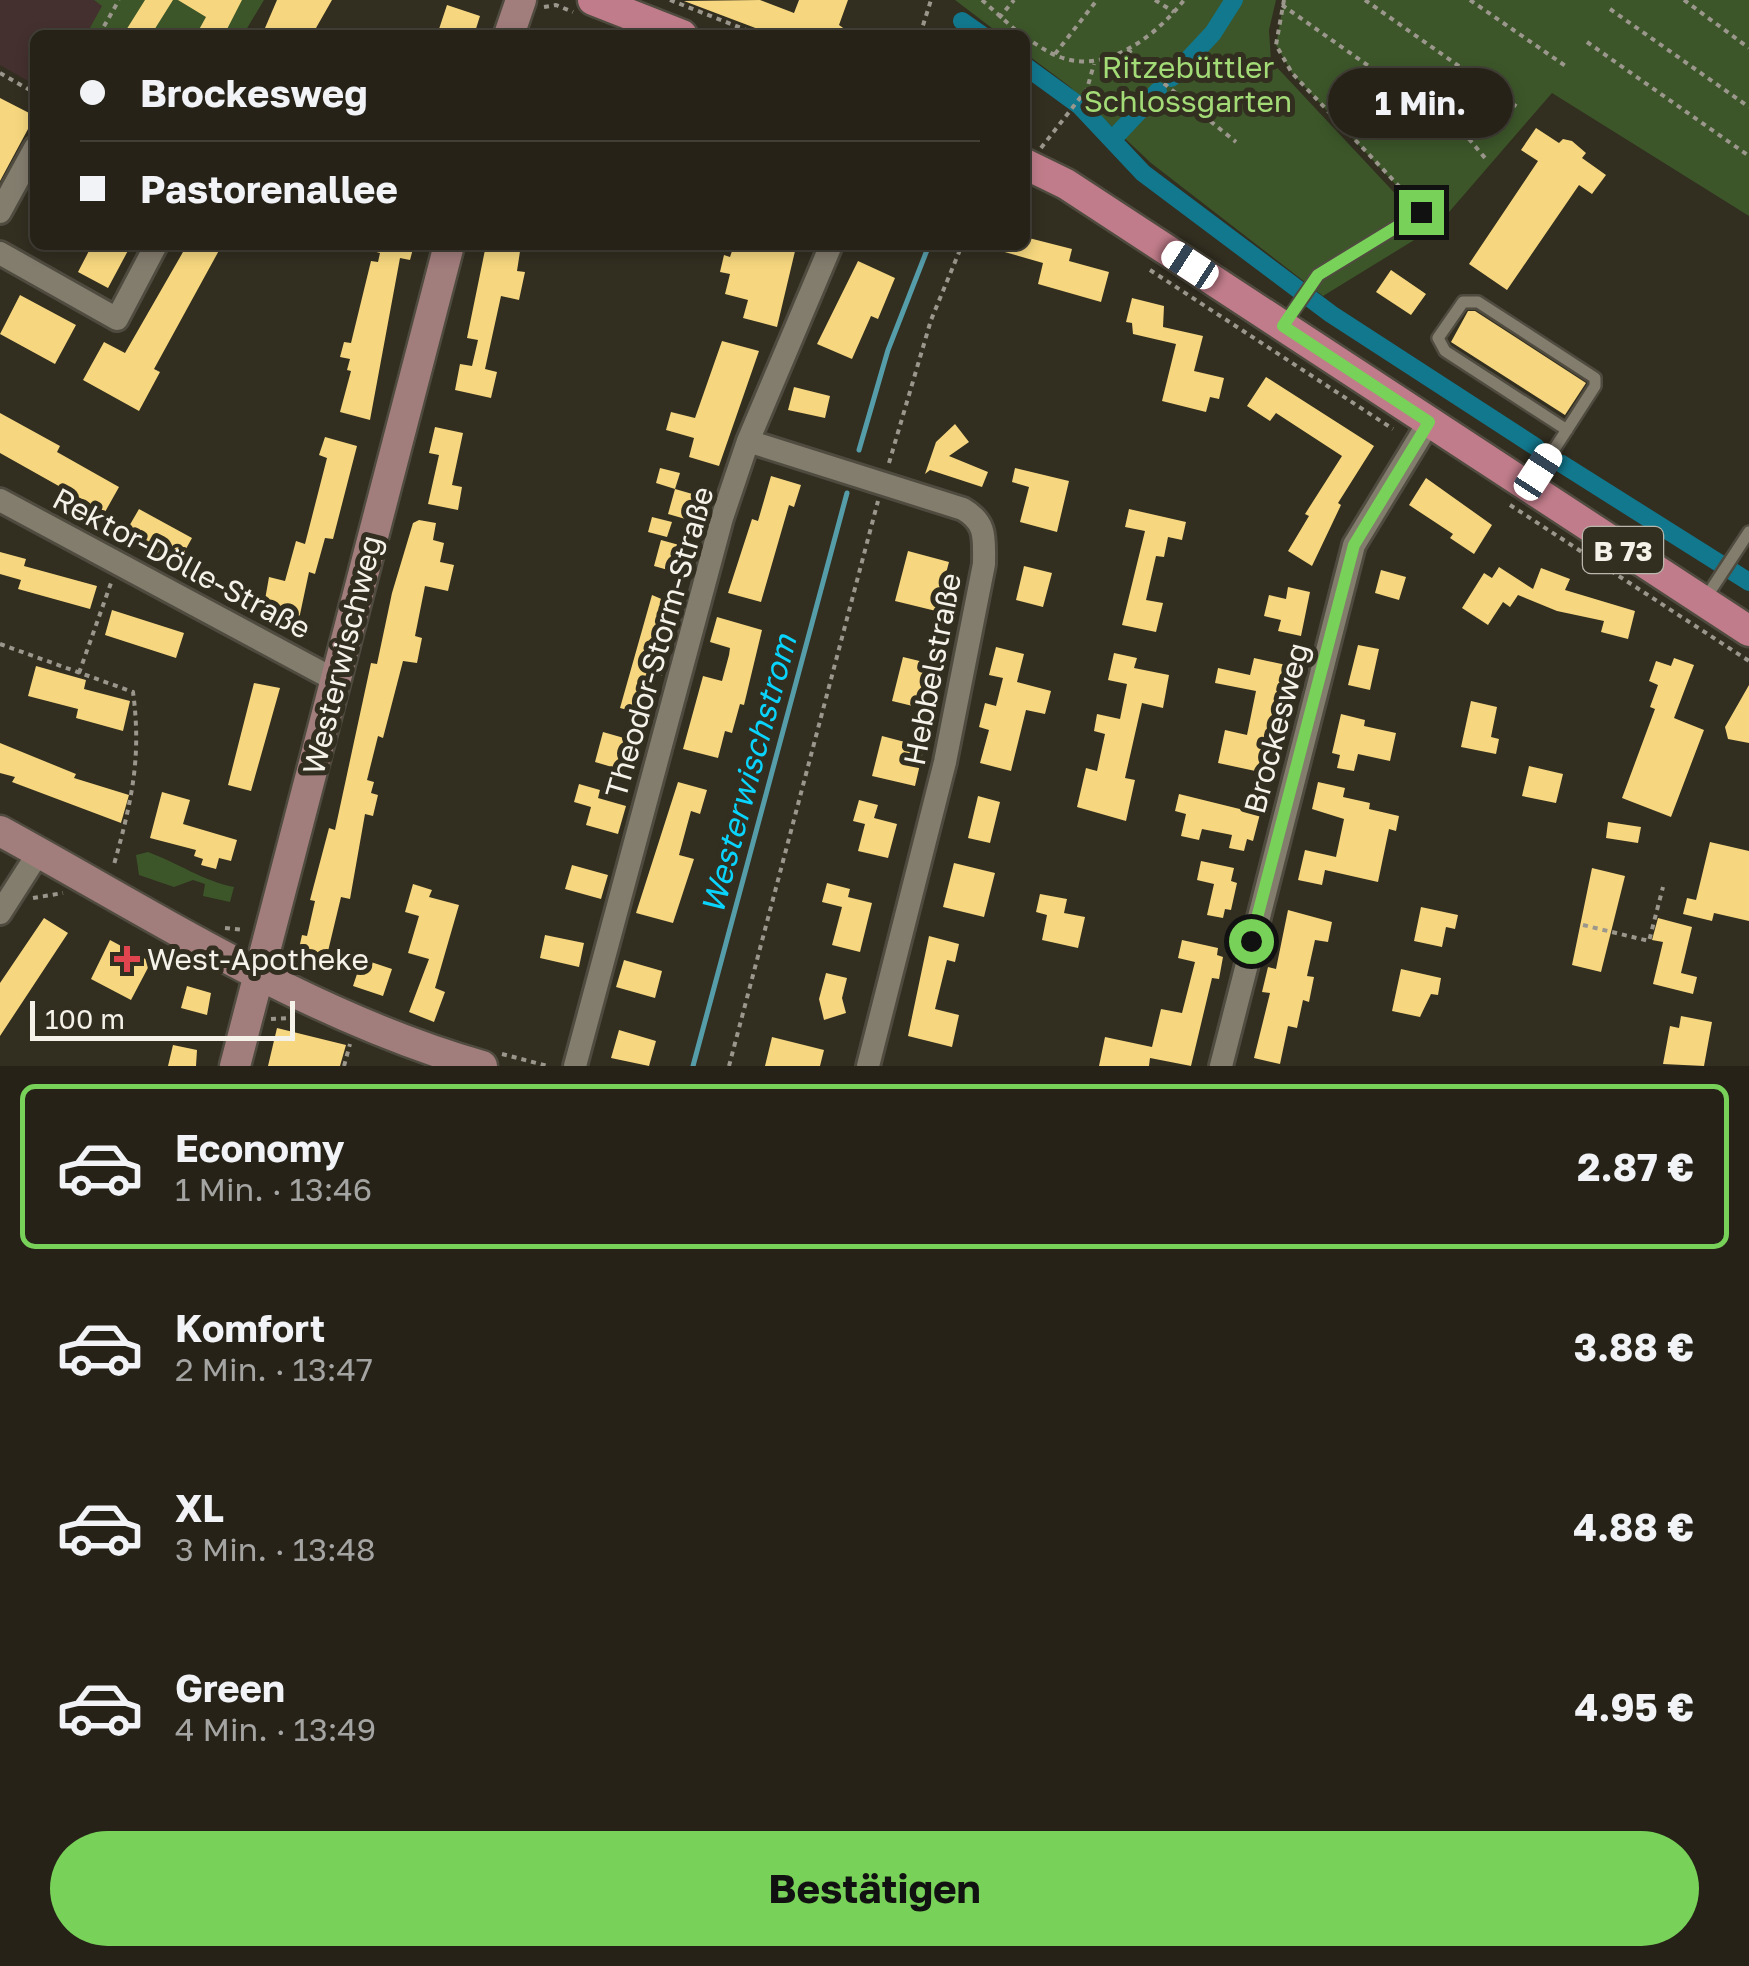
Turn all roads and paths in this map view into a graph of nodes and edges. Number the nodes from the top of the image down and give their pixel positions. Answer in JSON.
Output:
{"nodes":[{"id":1,"x":119,"y":0,"type":"edge"},
{"id":2,"x":593,"y":0,"type":"edge"},
{"id":3,"x":670,"y":0,"type":"edge"},
{"id":4,"x":930,"y":0,"type":"edge"},
{"id":5,"x":982,"y":0,"type":"edge"},
{"id":6,"x":1014,"y":0,"type":"edge"},
{"id":7,"x":1098,"y":0,"type":"edge"},
{"id":8,"x":1154,"y":0,"type":"edge"},
{"id":9,"x":1184,"y":0,"type":"edge"},
{"id":10,"x":1366,"y":0,"type":"edge"},
{"id":11,"x":1470,"y":0,"type":"edge"},
{"id":12,"x":1684,"y":0,"type":"edge"},
{"id":13,"x":1283,"y":2,"type":"edge"},
{"id":14,"x":127,"y":5,"type":"dead end"},
{"id":15,"x":530,"y":6,"type":"edge"},
{"id":16,"x":558,"y":6,"type":"dead end"},
{"id":17,"x":1610,"y":9,"type":"dead end"},
{"id":18,"x":1174,"y":12,"type":"junction"},
{"id":19,"x":1000,"y":18,"type":"junction"},
{"id":20,"x":102,"y":30,"type":"edge"},
{"id":21,"x":513,"y":30,"type":"edge"},
{"id":22,"x":669,"y":30,"type":"edge"},
{"id":23,"x":746,"y":30,"type":"edge"},
{"id":24,"x":921,"y":30,"type":"edge"},
{"id":25,"x":1015,"y":30,"type":"edge"},
{"id":26,"x":1030,"y":40,"type":"edge"},
{"id":27,"x":1587,"y":42,"type":"dead end"},
{"id":28,"x":1749,"y":48,"type":"edge"},
{"id":29,"x":1128,"y":49,"type":"junction"},
{"id":30,"x":1054,"y":54,"type":"junction"},
{"id":31,"x":1095,"y":62,"type":"junction"},
{"id":32,"x":1567,"y":67,"type":"dead end"},
{"id":33,"x":0,"y":73,"type":"edge"},
{"id":34,"x":30,"y":90,"type":"edge"},
{"id":35,"x":1749,"y":107,"type":"edge"},
{"id":36,"x":1520,"y":109,"type":"dead end"},
{"id":37,"x":1236,"y":142,"type":"dead end"},
{"id":38,"x":1033,"y":156,"type":"edge"},
{"id":39,"x":1749,"y":156,"type":"edge"},
{"id":40,"x":30,"y":157,"type":"edge"},
{"id":41,"x":1485,"y":158,"type":"dead end"},
{"id":42,"x":0,"y":212,"type":"edge"},
{"id":43,"x":1421,"y":212,"type":"joint"},
{"id":44,"x":153,"y":250,"type":"edge"},
{"id":45,"x":448,"y":250,"type":"edge"},
{"id":46,"x":829,"y":250,"type":"edge"},
{"id":47,"x":960,"y":250,"type":"edge"},
{"id":48,"x":0,"y":253,"type":"edge"},
{"id":49,"x":1149,"y":269,"type":"dead end"},
{"id":50,"x":1290,"y":315,"type":"junction"},
{"id":51,"x":1566,"y":430,"type":"junction"},
{"id":52,"x":1423,"y":433,"type":"junction"},
{"id":53,"x":748,"y":441,"type":"junction"},
{"id":54,"x":884,"y":484,"type":"junction"},
{"id":55,"x":1528,"y":488,"type":"junction"},
{"id":56,"x":1498,"y":497,"type":"dead end"},
{"id":57,"x":0,"y":500,"type":"edge"},
{"id":58,"x":1749,"y":532,"type":"edge"},
{"id":59,"x":119,"y":564,"type":"junction"},
{"id":60,"x":1708,"y":595,"type":"junction"},
{"id":61,"x":1749,"y":631,"type":"edge"},
{"id":62,"x":0,"y":644,"type":"edge"},
{"id":63,"x":1749,"y":661,"type":"edge"},
{"id":64,"x":78,"y":673,"type":"junction"},
{"id":65,"x":334,"y":680,"type":"junction"},
{"id":66,"x":0,"y":830,"type":"edge"},
{"id":67,"x":40,"y":852,"type":"junction"},
{"id":68,"x":112,"y":868,"type":"dead end"},
{"id":69,"x":1663,"y":887,"type":"dead end"},
{"id":70,"x":12,"y":890,"type":"junction"},
{"id":71,"x":72,"y":891,"type":"dead end"},
{"id":72,"x":0,"y":914,"type":"edge"},
{"id":73,"x":1583,"y":925,"type":"dead end"},
{"id":74,"x":258,"y":978,"type":"junction"},
{"id":75,"x":351,"y":1039,"type":"dead end"},
{"id":76,"x":235,"y":1066,"type":"edge"},
{"id":77,"x":344,"y":1066,"type":"edge"},
{"id":78,"x":482,"y":1066,"type":"edge"},
{"id":79,"x":575,"y":1066,"type":"edge"},
{"id":80,"x":729,"y":1066,"type":"edge"},
{"id":81,"x":868,"y":1066,"type":"edge"},
{"id":82,"x":1221,"y":1066,"type":"edge"}],
"edges":[{"from":1,"to":14,"type":"path"},
{"from":1,"to":20,"type":"path"},
{"from":2,"to":22,"type":"main road"},
{"from":3,"to":23,"type":"path"},
{"from":4,"to":24,"type":"path"},
{"from":5,"to":19,"type":"path"},
{"from":6,"to":19,"type":"path"},
{"from":7,"to":30,"type":"path"},
{"from":8,"to":18,"type":"path"},
{"from":9,"to":18,"type":"path"},
{"from":10,"to":36,"type":"path"},
{"from":11,"to":32,"type":"path"},
{"from":12,"to":28,"type":"path"},
{"from":13,"to":41,"type":"path"},
{"from":13,"to":43,"type":"path"},
{"from":15,"to":16,"type":"path"},
{"from":15,"to":21,"type":"street"},
{"from":17,"to":35,"type":"path"},
{"from":18,"to":29,"type":"path"},
{"from":19,"to":25,"type":"path"},
{"from":26,"to":30,"type":"path"},
{"from":27,"to":39,"type":"path"},
{"from":29,"to":31,"type":"path"},
{"from":29,"to":37,"type":"path"},
{"from":30,"to":31,"type":"path"},
{"from":31,"to":38,"type":"path"},
{"from":33,"to":34,"type":"path"},
{"from":38,"to":50,"type":"main road","number":"B 73"},
{"from":40,"to":42,"type":"street"},
{"from":43,"to":50,"type":"lane"},
{"from":44,"to":48,"type":"street"},
{"from":45,"to":65,"type":"street","name":"Westerwischweg"},
{"from":46,"to":53,"type":"street","name":"Theodor-Storm-Straße"},
{"from":47,"to":54,"type":"path"},
{"from":49,"to":52,"type":"path"},
{"from":50,"to":52,"type":"main road","number":"B 73"},
{"from":51,"to":51,"type":"lane"},
{"from":51,"to":55,"type":"lane"},
{"from":52,"to":55,"type":"main road","number":"B 73"},
{"from":52,"to":82,"type":"street","name":"Brockesweg"},
{"from":53,"to":54,"type":"street","name":"Hebbelstraße"},
{"from":53,"to":79,"type":"street","name":"Theodor-Storm-Straße"},
{"from":54,"to":80,"type":"path"},
{"from":54,"to":81,"type":"street","name":"Hebbelstraße"},
{"from":55,"to":60,"type":"main road","number":"B 73"},
{"from":56,"to":63,"type":"path"},
{"from":57,"to":59,"type":"street","name":"Rektor-Dölle-Straße"},
{"from":58,"to":60,"type":"lane"},
{"from":59,"to":64,"type":"path"},
{"from":59,"to":65,"type":"street","name":"Rektor-Dölle-Straße"},
{"from":60,"to":61,"type":"main road","number":"B 73"},
{"from":62,"to":64,"type":"path"},
{"from":64,"to":68,"type":"path"},
{"from":65,"to":74,"type":"street","name":"Westerwischweg"},
{"from":66,"to":67,"type":"street"},
{"from":67,"to":70,"type":"street"},
{"from":67,"to":74,"type":"street"},
{"from":69,"to":73,"type":"path"},
{"from":70,"to":71,"type":"path"},
{"from":70,"to":72,"type":"street"},
{"from":74,"to":76,"type":"street","name":"Westerwischweg"},
{"from":74,"to":78,"type":"street"},
{"from":75,"to":77,"type":"path"}]}
